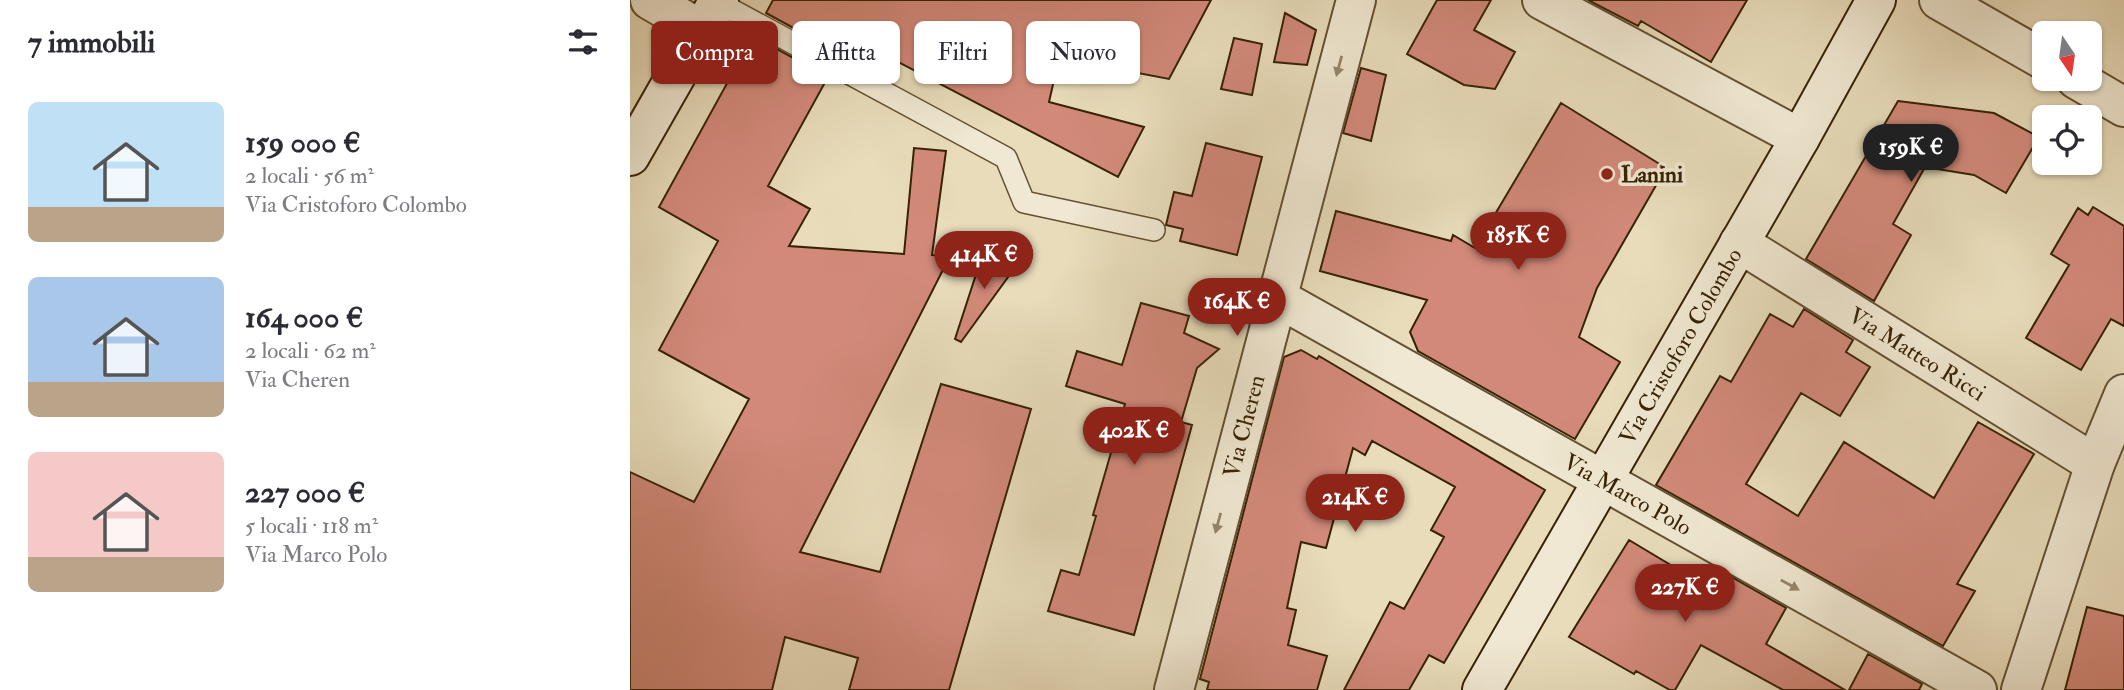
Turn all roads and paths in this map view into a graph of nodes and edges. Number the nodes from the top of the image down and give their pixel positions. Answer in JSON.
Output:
{"nodes":[{"id":1,"x":650,"y":0,"type":"edge"},
{"id":2,"x":1356,"y":0,"type":"edge"},
{"id":3,"x":1542,"y":0,"type":"edge"},
{"id":4,"x":1876,"y":0,"type":"edge"},
{"id":5,"x":1940,"y":0,"type":"edge"},
{"id":6,"x":712,"y":11,"type":"edge"},
{"id":7,"x":2032,"y":53,"type":"edge"},
{"id":8,"x":2097,"y":91,"type":"edge"},
{"id":9,"x":2124,"y":107,"type":"edge"},
{"id":10,"x":1800,"y":138,"type":"junction"},
{"id":11,"x":630,"y":156,"type":"edge"},
{"id":12,"x":1154,"y":230,"type":"dead end"},
{"id":13,"x":1739,"y":243,"type":"junction"},
{"id":14,"x":1278,"y":299,"type":"junction"},
{"id":15,"x":2124,"y":394,"type":"edge"},
{"id":16,"x":2095,"y":464,"type":"junction"},
{"id":17,"x":1603,"y":480,"type":"junction"},
{"id":18,"x":1174,"y":690,"type":"edge"},
{"id":19,"x":1482,"y":690,"type":"edge"},
{"id":20,"x":1977,"y":690,"type":"edge"},
{"id":21,"x":2021,"y":690,"type":"edge"}],
"edges":[{"from":1,"to":6,"type":"street"},
{"from":2,"to":14,"type":"street","name":"Via Cheren","one_way":true},
{"from":3,"to":10,"type":"street"},
{"from":4,"to":10,"type":"street","name":"Via Cristoforo Colombo"},
{"from":5,"to":7,"type":"street"},
{"from":6,"to":11,"type":"street"},
{"from":6,"to":12,"type":"lane"},
{"from":8,"to":9,"type":"street"},
{"from":10,"to":13,"type":"street","name":"Via Cristoforo Colombo"},
{"from":13,"to":16,"type":"street","name":"Via Matteo Ricci"},
{"from":13,"to":17,"type":"street","name":"Via Cristoforo Colombo"},
{"from":14,"to":17,"type":"street","name":"Via Marco Polo"},
{"from":14,"to":18,"type":"street","name":"Via Cheren","one_way":true},
{"from":15,"to":16,"type":"street"},
{"from":16,"to":21,"type":"street"},
{"from":17,"to":19,"type":"street","name":"Via Cristoforo Colombo"},
{"from":17,"to":20,"type":"street","name":"Via Marco Polo","one_way":true}]}
